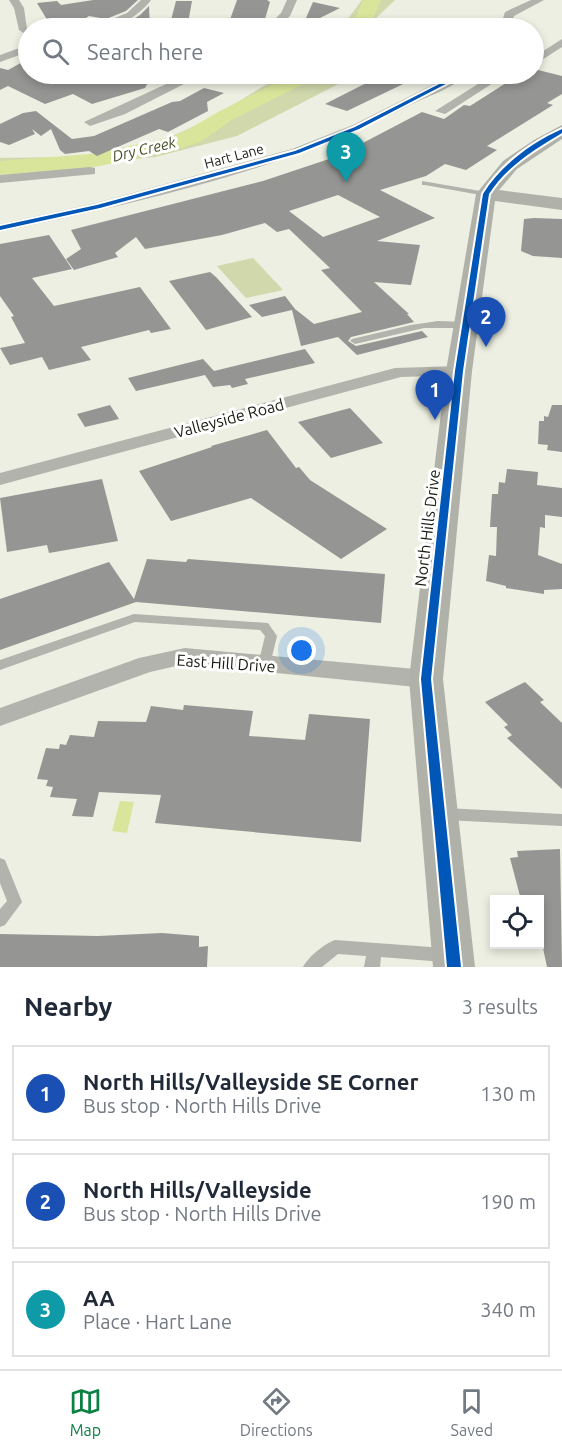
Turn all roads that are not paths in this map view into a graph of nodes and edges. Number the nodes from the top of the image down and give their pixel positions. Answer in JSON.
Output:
{"nodes":[{"id":1,"x":14,"y":0,"type":"edge"},
{"id":2,"x":146,"y":0,"type":"edge"},
{"id":3,"x":292,"y":0,"type":"edge"},
{"id":4,"x":539,"y":0,"type":"edge"},
{"id":5,"x":21,"y":18,"type":"edge"},
{"id":6,"x":125,"y":18,"type":"edge"},
{"id":7,"x":282,"y":18,"type":"edge"},
{"id":8,"x":508,"y":18,"type":"edge"},
{"id":9,"x":562,"y":42,"type":"edge"},
{"id":10,"x":18,"y":52,"type":"edge"},
{"id":11,"x":544,"y":55,"type":"edge"},
{"id":12,"x":0,"y":59,"type":"edge"},
{"id":13,"x":176,"y":84,"type":"edge"},
{"id":14,"x":443,"y":84,"type":"edge"},
{"id":15,"x":485,"y":84,"type":"edge"},
{"id":16,"x":441,"y":111,"type":"dead end"},
{"id":17,"x":90,"y":122,"type":"dead end"},
{"id":18,"x":562,"y":131,"type":"edge"},
{"id":19,"x":90,"y":171,"type":"dead end"},
{"id":20,"x":0,"y":179,"type":"edge"},
{"id":21,"x":425,"y":183,"type":"dead end"},
{"id":22,"x":486,"y":194,"type":"junction"},
{"id":23,"x":562,"y":204,"type":"edge"},
{"id":24,"x":0,"y":228,"type":"edge"},
{"id":25,"x":468,"y":325,"type":"junction"},
{"id":26,"x":355,"y":341,"type":"dead end"},
{"id":27,"x":459,"y":371,"type":"junction"},
{"id":28,"x":0,"y":479,"type":"edge"},
{"id":29,"x":0,"y":665,"type":"edge"},
{"id":30,"x":264,"y":665,"type":"junction"},
{"id":31,"x":426,"y":679,"type":"junction"},
{"id":32,"x":0,"y":717,"type":"edge"},
{"id":33,"x":438,"y":813,"type":"junction"},
{"id":34,"x":562,"y":820,"type":"edge"},
{"id":35,"x":0,"y":864,"type":"edge"},
{"id":36,"x":0,"y":920,"type":"edge"},
{"id":37,"x":374,"y":950,"type":"junction"},
{"id":38,"x":454,"y":961,"type":"edge"},
{"id":39,"x":311,"y":967,"type":"edge"},
{"id":40,"x":372,"y":967,"type":"edge"}],
"edges":[{"from":1,"to":5,"type":"street"},
{"from":2,"to":6,"type":"street"},
{"from":3,"to":7,"type":"street"},
{"from":4,"to":8,"type":"street"},
{"from":9,"to":11,"type":"street"},
{"from":10,"to":12,"type":"street"},
{"from":13,"to":17,"type":"street"},
{"from":14,"to":24,"type":"street","name":"Hart Lane"},
{"from":15,"to":16,"type":"street"},
{"from":18,"to":22,"type":"street","name":"North Hills Drive"},
{"from":19,"to":20,"type":"street"},
{"from":21,"to":22,"type":"lane"},
{"from":22,"to":23,"type":"street"},
{"from":22,"to":25,"type":"street","name":"North Hills Drive"},
{"from":25,"to":26,"type":"lane"},
{"from":25,"to":27,"type":"street","name":"North Hills Drive"},
{"from":27,"to":28,"type":"street","name":"Valleyside Road"},
{"from":27,"to":31,"type":"street","name":"North Hills Drive"},
{"from":29,"to":30,"type":"lane"},
{"from":30,"to":31,"type":"street","name":"East Hill Drive"},
{"from":30,"to":32,"type":"street","name":"East Hill Drive"},
{"from":31,"to":33,"type":"street","name":"North Hills Drive"},
{"from":33,"to":34,"type":"lane"},
{"from":33,"to":38,"type":"street","name":"North Hills Drive"},
{"from":35,"to":36,"type":"lane"},
{"from":37,"to":38,"type":"lane"},
{"from":37,"to":39,"type":"lane"},
{"from":37,"to":40,"type":"lane"}]}
